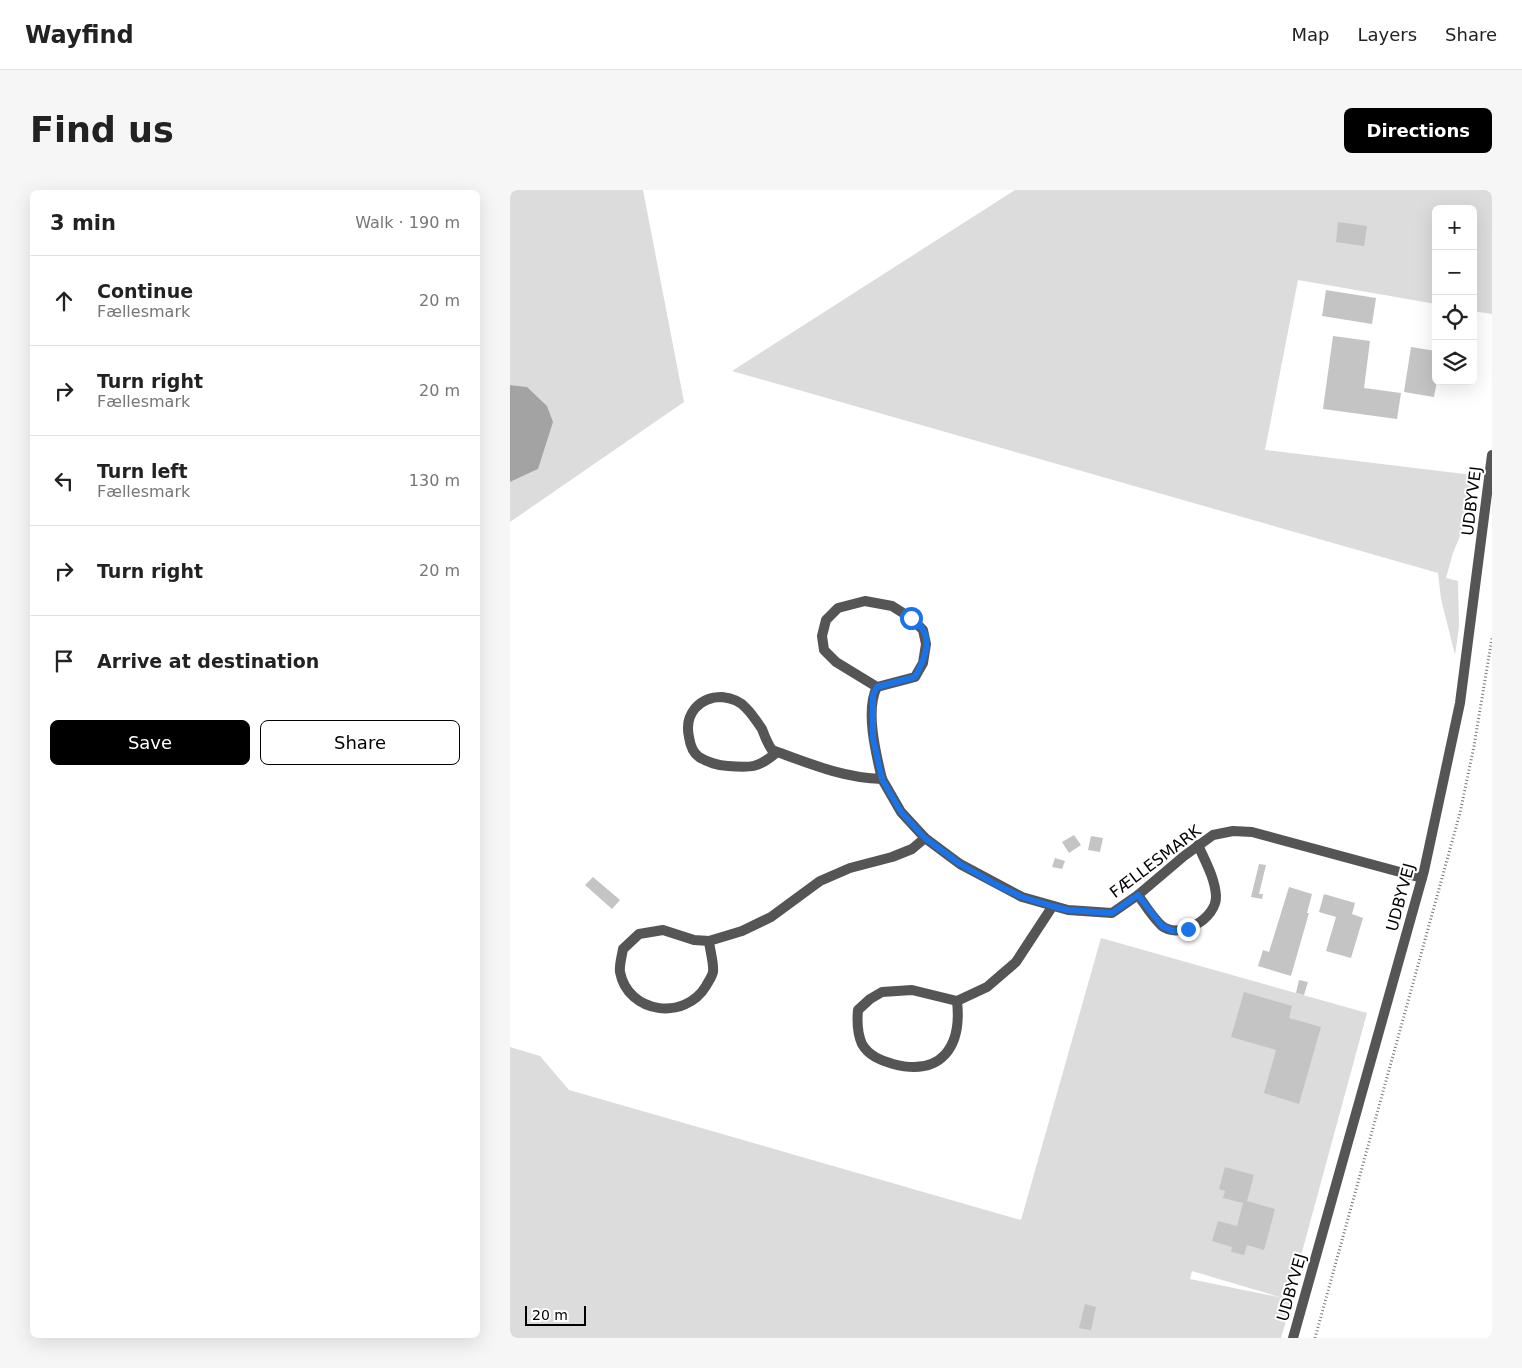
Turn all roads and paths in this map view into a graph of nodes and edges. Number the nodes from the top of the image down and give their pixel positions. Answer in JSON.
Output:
{"nodes":[{"id":1,"x":1492,"y":455,"type":"edge"},
{"id":2,"x":1492,"y":638,"type":"edge"},
{"id":3,"x":877,"y":687,"type":"junction"},
{"id":4,"x":777,"y":752,"type":"junction"},
{"id":5,"x":882,"y":779,"type":"junction"},
{"id":6,"x":925,"y":838,"type":"junction"},
{"id":7,"x":1198,"y":846,"type":"junction"},
{"id":8,"x":1422,"y":878,"type":"junction"},
{"id":9,"x":1138,"y":895,"type":"junction"},
{"id":10,"x":1052,"y":906,"type":"junction"},
{"id":11,"x":709,"y":941,"type":"junction"},
{"id":12,"x":957,"y":1001,"type":"junction"},
{"id":13,"x":1293,"y":1338,"type":"edge"},
{"id":14,"x":1315,"y":1338,"type":"edge"}],
"edges":[{"from":1,"to":8,"type":"street","name":"UDBYVEJ"},
{"from":2,"to":14,"type":"path"},
{"from":3,"to":3,"type":"street"},
{"from":3,"to":5,"type":"street","name":"FÆLLESMARK"},
{"from":4,"to":4,"type":"street"},
{"from":4,"to":5,"type":"street"},
{"from":5,"to":6,"type":"street","name":"FÆLLESMARK"},
{"from":6,"to":10,"type":"street","name":"FÆLLESMARK"},
{"from":6,"to":11,"type":"street"},
{"from":7,"to":8,"type":"street","name":"FÆLLESMARK"},
{"from":7,"to":9,"type":"street","name":"FÆLLESMARK"},
{"from":7,"to":9,"type":"street"},
{"from":8,"to":13,"type":"street","name":"UDBYVEJ"},
{"from":9,"to":10,"type":"street","name":"FÆLLESMARK"},
{"from":10,"to":12,"type":"street"},
{"from":11,"to":11,"type":"street"},
{"from":12,"to":12,"type":"street"}]}
